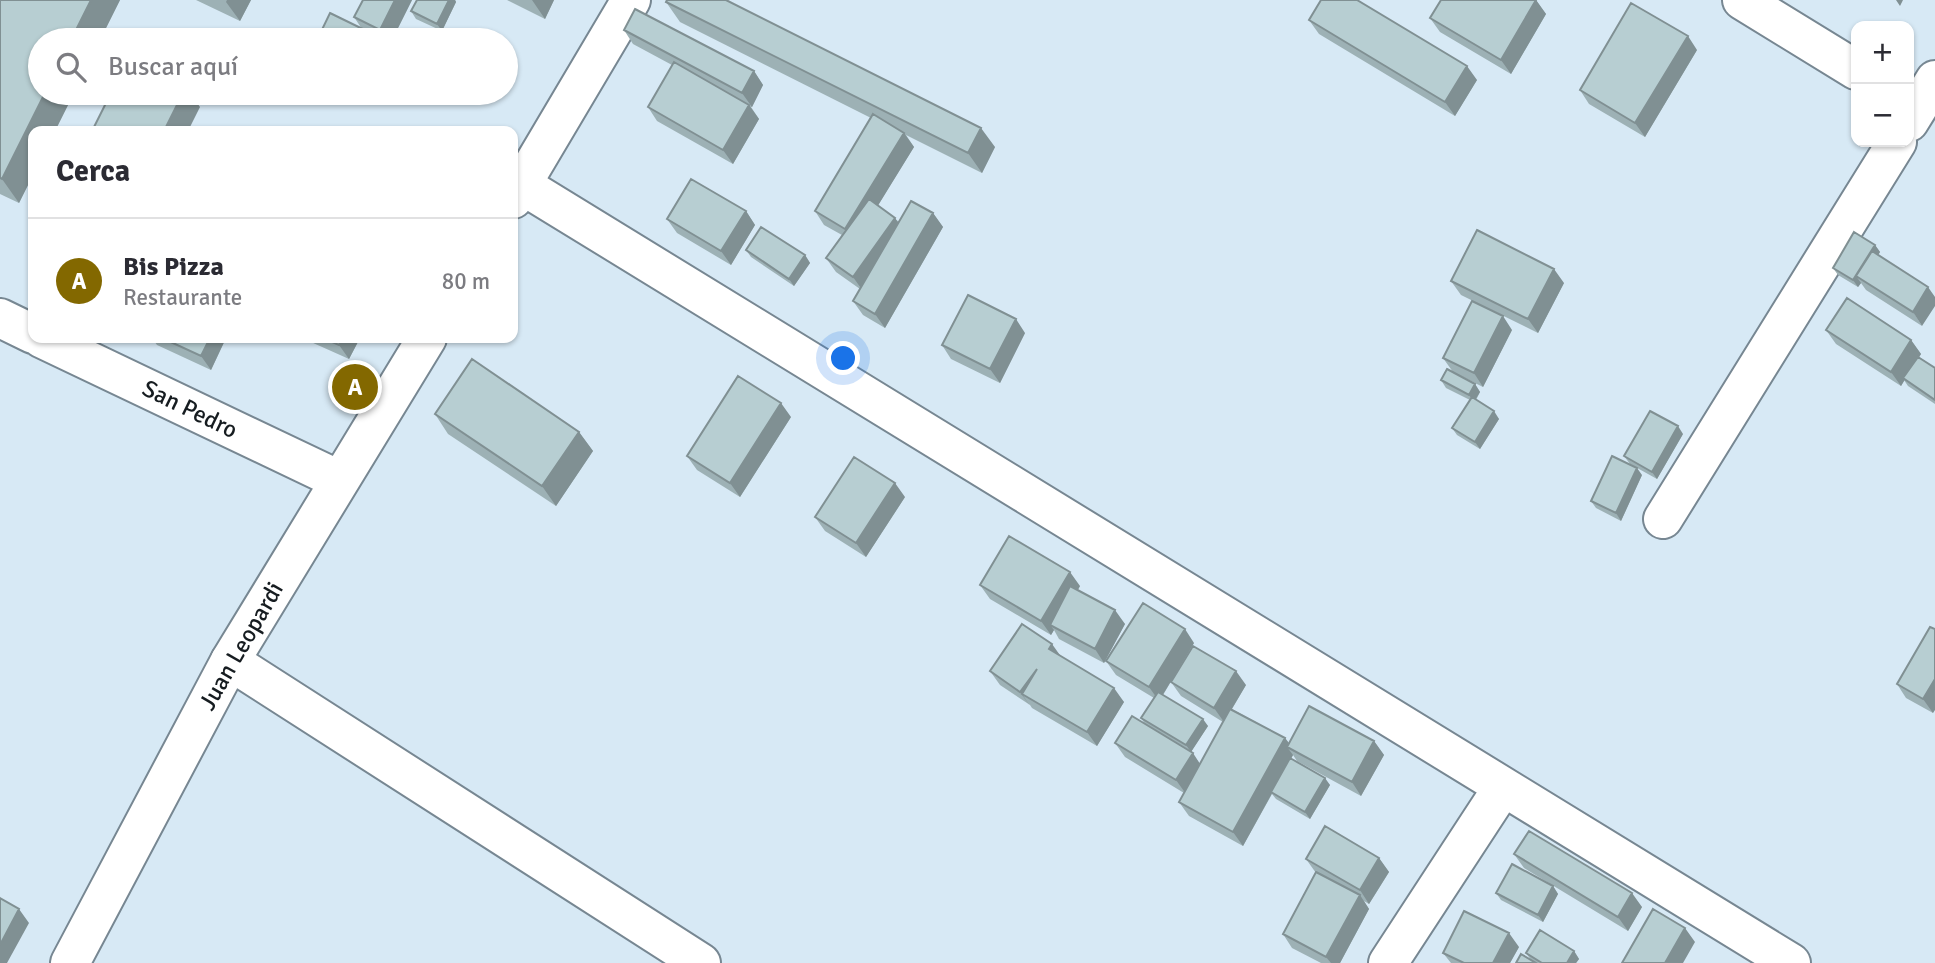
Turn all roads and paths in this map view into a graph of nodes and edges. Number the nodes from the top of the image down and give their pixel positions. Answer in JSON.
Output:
{"nodes":[{"id":1,"x":631,"y":0,"type":"edge"},
{"id":2,"x":1742,"y":0,"type":"edge"},
{"id":3,"x":1851,"y":67,"type":"edge"},
{"id":4,"x":1894,"y":147,"type":"edge"},
{"id":5,"x":518,"y":190,"type":"edge"},
{"id":6,"x":518,"y":193,"type":"edge"},
{"id":7,"x":0,"y":318,"type":"edge"},
{"id":8,"x":28,"y":332,"type":"edge"},
{"id":9,"x":51,"y":343,"type":"edge"},
{"id":10,"x":424,"y":343,"type":"edge"},
{"id":11,"x":339,"y":481,"type":"junction"},
{"id":12,"x":1663,"y":519,"type":"dead end"},
{"id":13,"x":230,"y":661,"type":"junction"},
{"id":14,"x":1503,"y":787,"type":"junction"},
{"id":15,"x":70,"y":963,"type":"edge"},
{"id":16,"x":701,"y":963,"type":"edge"},
{"id":17,"x":1388,"y":963,"type":"edge"},
{"id":18,"x":1791,"y":963,"type":"edge"}],
"edges":[{"from":1,"to":5,"type":"street"},
{"from":2,"to":3,"type":"street"},
{"from":4,"to":12,"type":"street"},
{"from":6,"to":14,"type":"street"},
{"from":7,"to":8,"type":"street"},
{"from":9,"to":11,"type":"street","name":"San Pedro"},
{"from":10,"to":11,"type":"street","name":"Juan Leopardi"},
{"from":11,"to":13,"type":"street","name":"Juan Leopardi"},
{"from":13,"to":15,"type":"street","name":"Juan Leopardi"},
{"from":13,"to":16,"type":"street"},
{"from":14,"to":17,"type":"street"},
{"from":14,"to":18,"type":"street"}]}
